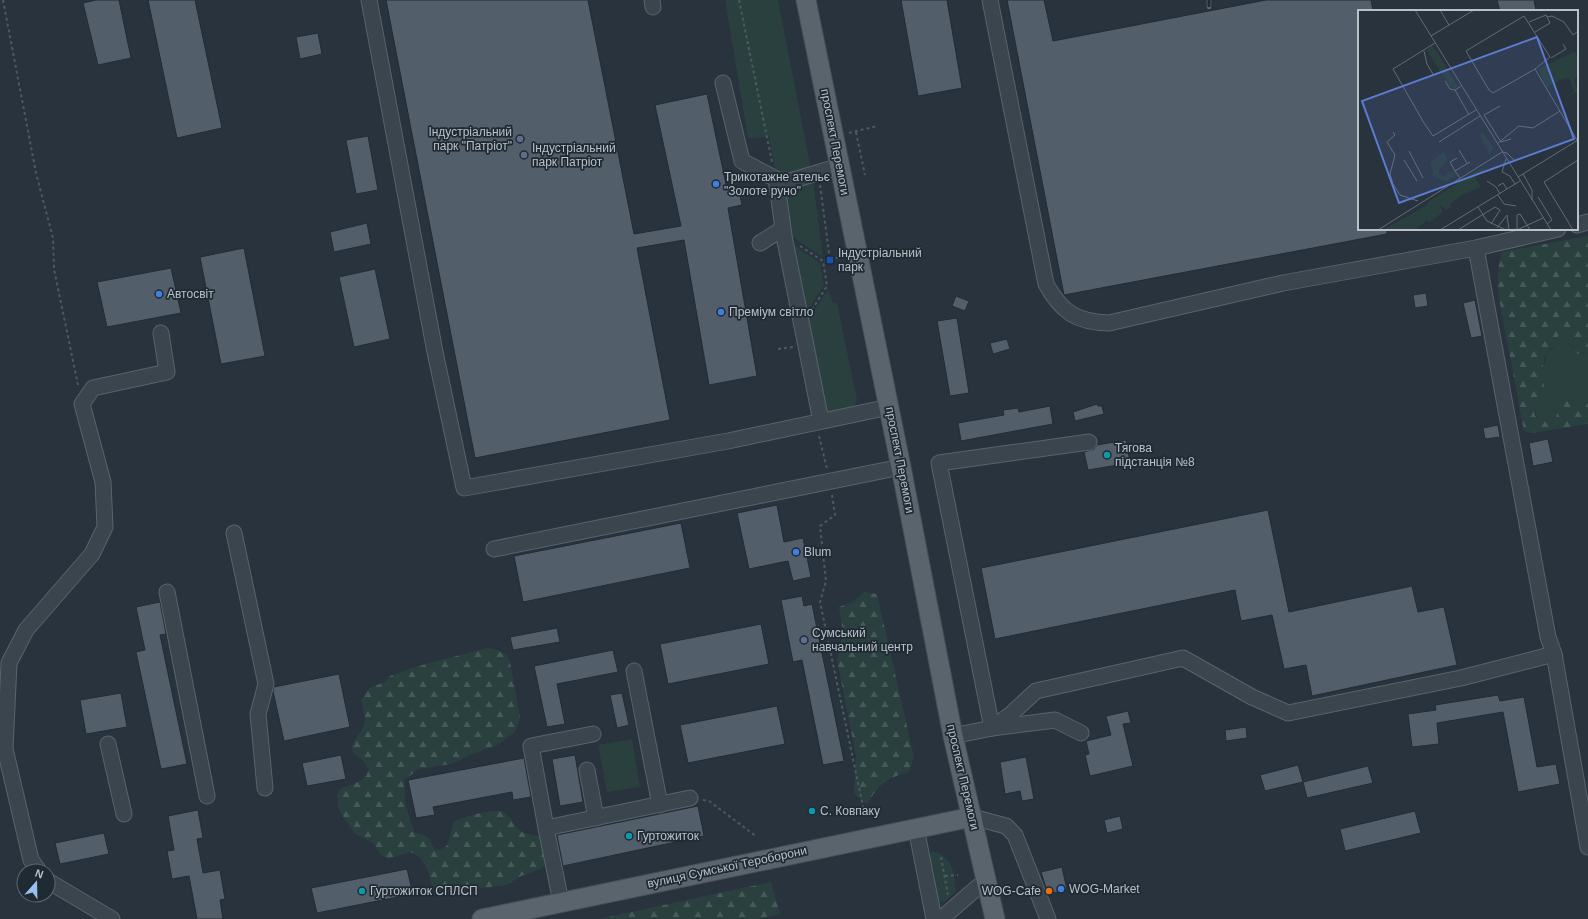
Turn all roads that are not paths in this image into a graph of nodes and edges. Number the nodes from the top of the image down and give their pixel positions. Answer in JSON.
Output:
{"nodes":[{"id":1,"x":369,"y":0,"type":"edge"},
{"id":2,"x":806,"y":0,"type":"edge"},
{"id":3,"x":990,"y":0,"type":"edge"},
{"id":4,"x":723,"y":83,"type":"dead end"},
{"id":5,"x":840,"y":166,"type":"junction"},
{"id":6,"x":776,"y":182,"type":"junction"},
{"id":7,"x":1588,"y":222,"type":"edge"},
{"id":8,"x":1578,"y":224,"type":"edge"},
{"id":9,"x":1554,"y":230,"type":"edge"},
{"id":10,"x":783,"y":232,"type":"junction"},
{"id":11,"x":760,"y":243,"type":"dead end"},
{"id":12,"x":1476,"y":248,"type":"junction"},
{"id":13,"x":161,"y":334,"type":"dead end"},
{"id":14,"x":889,"y":407,"type":"junction"},
{"id":15,"x":821,"y":421,"type":"junction"},
{"id":16,"x":1089,"y":442,"type":"dead end"},
{"id":17,"x":902,"y":467,"type":"junction"},
{"id":18,"x":234,"y":533,"type":"dead end"},
{"id":19,"x":494,"y":549,"type":"dead end"},
{"id":20,"x":167,"y":592,"type":"dead end"},
{"id":21,"x":1554,"y":654,"type":"junction"},
{"id":22,"x":634,"y":671,"type":"dead end"},
{"id":23,"x":992,"y":728,"type":"junction"},
{"id":24,"x":1081,"y":733,"type":"dead end"},
{"id":25,"x":593,"y":734,"type":"dead end"},
{"id":26,"x":953,"y":736,"type":"junction"},
{"id":27,"x":108,"y":744,"type":"dead end"},
{"id":28,"x":587,"y":770,"type":"dead end"},
{"id":29,"x":265,"y":788,"type":"dead end"},
{"id":30,"x":207,"y":796,"type":"dead end"},
{"id":31,"x":690,"y":798,"type":"road end"},
{"id":32,"x":660,"y":805,"type":"junction"},
{"id":33,"x":124,"y":814,"type":"dead end"},
{"id":34,"x":972,"y":817,"type":"junction"},
{"id":35,"x":596,"y":818,"type":"junction"},
{"id":36,"x":546,"y":828,"type":"junction"},
{"id":37,"x":916,"y":828,"type":"junction"},
{"id":38,"x":1588,"y":847,"type":"edge"},
{"id":39,"x":33,"y":863,"type":"edge"},
{"id":40,"x":986,"y":880,"type":"junction"},
{"id":41,"x":56,"y":886,"type":"edge"},
{"id":42,"x":561,"y":902,"type":"junction"},
{"id":43,"x":940,"y":918,"type":"edge"},
{"id":44,"x":112,"y":919,"type":"edge"},
{"id":45,"x":482,"y":919,"type":"edge"},
{"id":46,"x":994,"y":919,"type":"edge"},
{"id":47,"x":1048,"y":919,"type":"edge"}],
"edges":[{"from":1,"to":15,"type":"lane"},
{"from":2,"to":5,"type":"main road","name":"проспект Перемоги"},
{"from":3,"to":12,"type":"lane"},
{"from":4,"to":6,"type":"lane"},
{"from":5,"to":6,"type":"lane"},
{"from":5,"to":14,"type":"main road","name":"проспект Перемоги"},
{"from":6,"to":10,"type":"lane"},
{"from":7,"to":8,"type":"lane"},
{"from":9,"to":12,"type":"lane"},
{"from":10,"to":11,"type":"lane"},
{"from":10,"to":15,"type":"lane"},
{"from":12,"to":21,"type":"lane"},
{"from":13,"to":39,"type":"lane"},
{"from":14,"to":15,"type":"lane"},
{"from":14,"to":17,"type":"main road","name":"проспект Перемоги"},
{"from":16,"to":23,"type":"lane"},
{"from":17,"to":19,"type":"lane"},
{"from":17,"to":26,"type":"main road","name":"проспект Перемоги"},
{"from":18,"to":29,"type":"lane"},
{"from":20,"to":30,"type":"lane"},
{"from":21,"to":23,"type":"lane"},
{"from":21,"to":38,"type":"lane"},
{"from":22,"to":32,"type":"lane"},
{"from":23,"to":24,"type":"lane"},
{"from":23,"to":26,"type":"lane"},
{"from":25,"to":36,"type":"lane"},
{"from":26,"to":34,"type":"main road","name":"проспект Перемоги"},
{"from":27,"to":33,"type":"lane"},
{"from":28,"to":35,"type":"lane"},
{"from":31,"to":32,"type":"lane"},
{"from":32,"to":35,"type":"lane"},
{"from":34,"to":37,"type":"main road","name":"вулиця Сумської Тероборони"},
{"from":34,"to":40,"type":"main road","name":"проспект Перемоги"},
{"from":34,"to":47,"type":"lane"},
{"from":35,"to":36,"type":"lane"},
{"from":36,"to":42,"type":"lane"},
{"from":37,"to":42,"type":"main road","name":"вулиця Сумської Тероборони"},
{"from":37,"to":43,"type":"lane"},
{"from":40,"to":43,"type":"lane"},
{"from":40,"to":46,"type":"main road","name":"проспект Перемоги"},
{"from":41,"to":44,"type":"lane"},
{"from":42,"to":45,"type":"main road","name":"вулиця Сумської Тероборони"}]}
